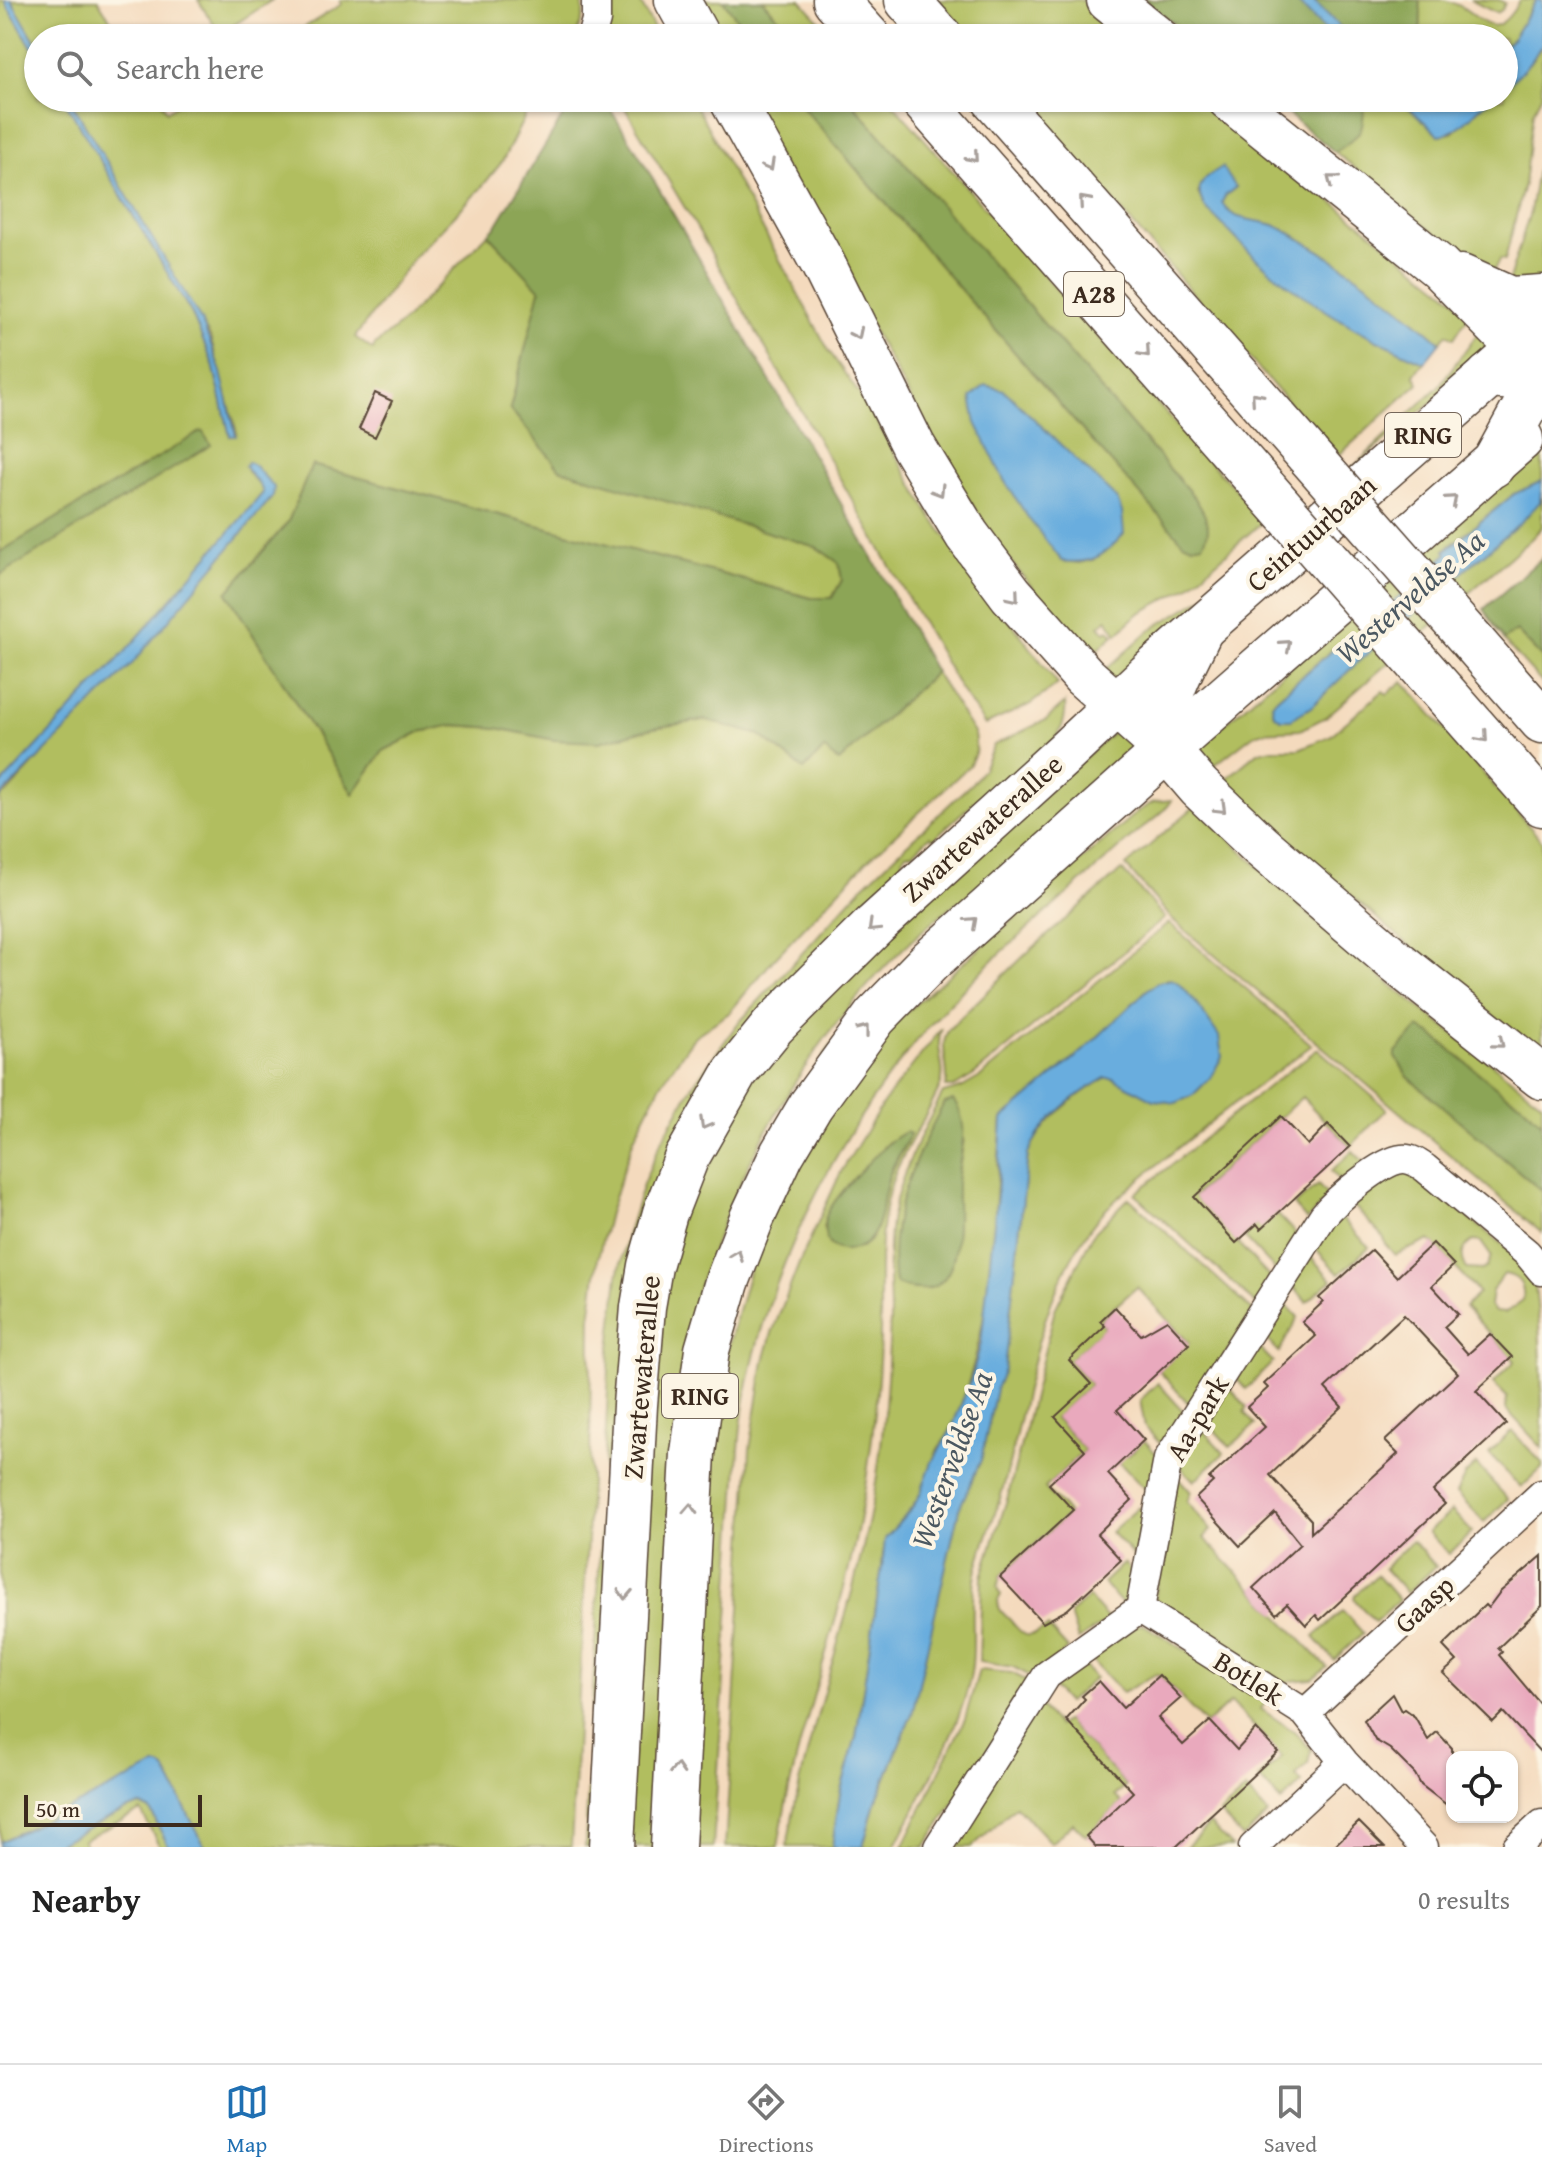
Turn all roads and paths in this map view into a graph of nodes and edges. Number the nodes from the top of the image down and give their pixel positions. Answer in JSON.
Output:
{"nodes":[{"id":1,"x":596,"y":0,"type":"edge"},
{"id":2,"x":677,"y":0,"type":"edge"},
{"id":3,"x":835,"y":0,"type":"edge"},
{"id":4,"x":907,"y":0,"type":"edge"},
{"id":5,"x":1109,"y":0,"type":"edge"},
{"id":6,"x":595,"y":24,"type":"edge"},
{"id":7,"x":690,"y":24,"type":"edge"},
{"id":8,"x":856,"y":24,"type":"edge"},
{"id":9,"x":928,"y":24,"type":"edge"},
{"id":10,"x":1139,"y":24,"type":"edge"},
{"id":11,"x":739,"y":112,"type":"edge"},
{"id":12,"x":933,"y":112,"type":"edge"},
{"id":13,"x":1005,"y":112,"type":"edge"},
{"id":14,"x":1246,"y":112,"type":"edge"},
{"id":15,"x":1439,"y":267,"type":"junction"},
{"id":16,"x":1542,"y":297,"type":"edge"},
{"id":17,"x":1536,"y":371,"type":"edge"},
{"id":18,"x":1201,"y":629,"type":"junction"},
{"id":19,"x":1116,"y":704,"type":"junction"},
{"id":20,"x":1542,"y":721,"type":"edge"},
{"id":21,"x":1168,"y":751,"type":"junction"},
{"id":22,"x":1542,"y":804,"type":"edge"},
{"id":23,"x":1542,"y":1077,"type":"edge"},
{"id":24,"x":1542,"y":1271,"type":"edge"},
{"id":25,"x":1542,"y":1494,"type":"edge"},
{"id":26,"x":1140,"y":1609,"type":"junction"},
{"id":27,"x":1305,"y":1713,"type":"junction"},
{"id":28,"x":1344,"y":1762,"type":"junction"},
{"id":29,"x":1542,"y":1824,"type":"edge"},
{"id":30,"x":612,"y":1847,"type":"edge"},
{"id":31,"x":673,"y":1847,"type":"edge"},
{"id":32,"x":938,"y":1847,"type":"edge"},
{"id":33,"x":1253,"y":1847,"type":"edge"},
{"id":34,"x":1424,"y":1847,"type":"edge"},
{"id":35,"x":1517,"y":1847,"type":"edge"}],
"edges":[{"from":1,"to":6,"type":"street"},
{"from":2,"to":7,"type":"main road"},
{"from":3,"to":8,"type":"main road"},
{"from":4,"to":9,"type":"main road"},
{"from":5,"to":10,"type":"main road"},
{"from":11,"to":19,"type":"main road","one_way":true},
{"from":12,"to":22,"type":"main road","number":"A28","one_way":true,"bridge":true},
{"from":20,"to":13,"type":"main road","number":"A28","one_way":true,"bridge":true},
{"from":15,"to":14,"type":"main road","one_way":true},
{"from":15,"to":16,"type":"main road"},
{"from":15,"to":17,"type":"main road"},
{"from":17,"to":18,"type":"main road","name":"Ceintuurbaan","number":"RING"},
{"from":21,"to":17,"type":"main road","number":"RING","one_way":true},
{"from":18,"to":19,"type":"main road","name":"Ceintuurbaan","number":"RING"},
{"from":18,"to":21,"type":"main road"},
{"from":19,"to":21,"type":"main road"},
{"from":19,"to":30,"type":"main road","name":"Zwartewaterallee","number":"RING","one_way":true},
{"from":21,"to":23,"type":"main road","one_way":true},
{"from":31,"to":21,"type":"main road","name":"Zwartewaterallee","number":"RING","one_way":true},
{"from":24,"to":26,"type":"street","name":"Aa-park"},
{"from":25,"to":27,"type":"street","name":"Gaasp"},
{"from":26,"to":27,"type":"street","name":"Botlek"},
{"from":26,"to":32,"type":"street"},
{"from":27,"to":28,"type":"street","name":"Botlek"},
{"from":28,"to":33,"type":"street"},
{"from":28,"to":34,"type":"street","name":"Botlek"},
{"from":29,"to":35,"type":"street"}]}
